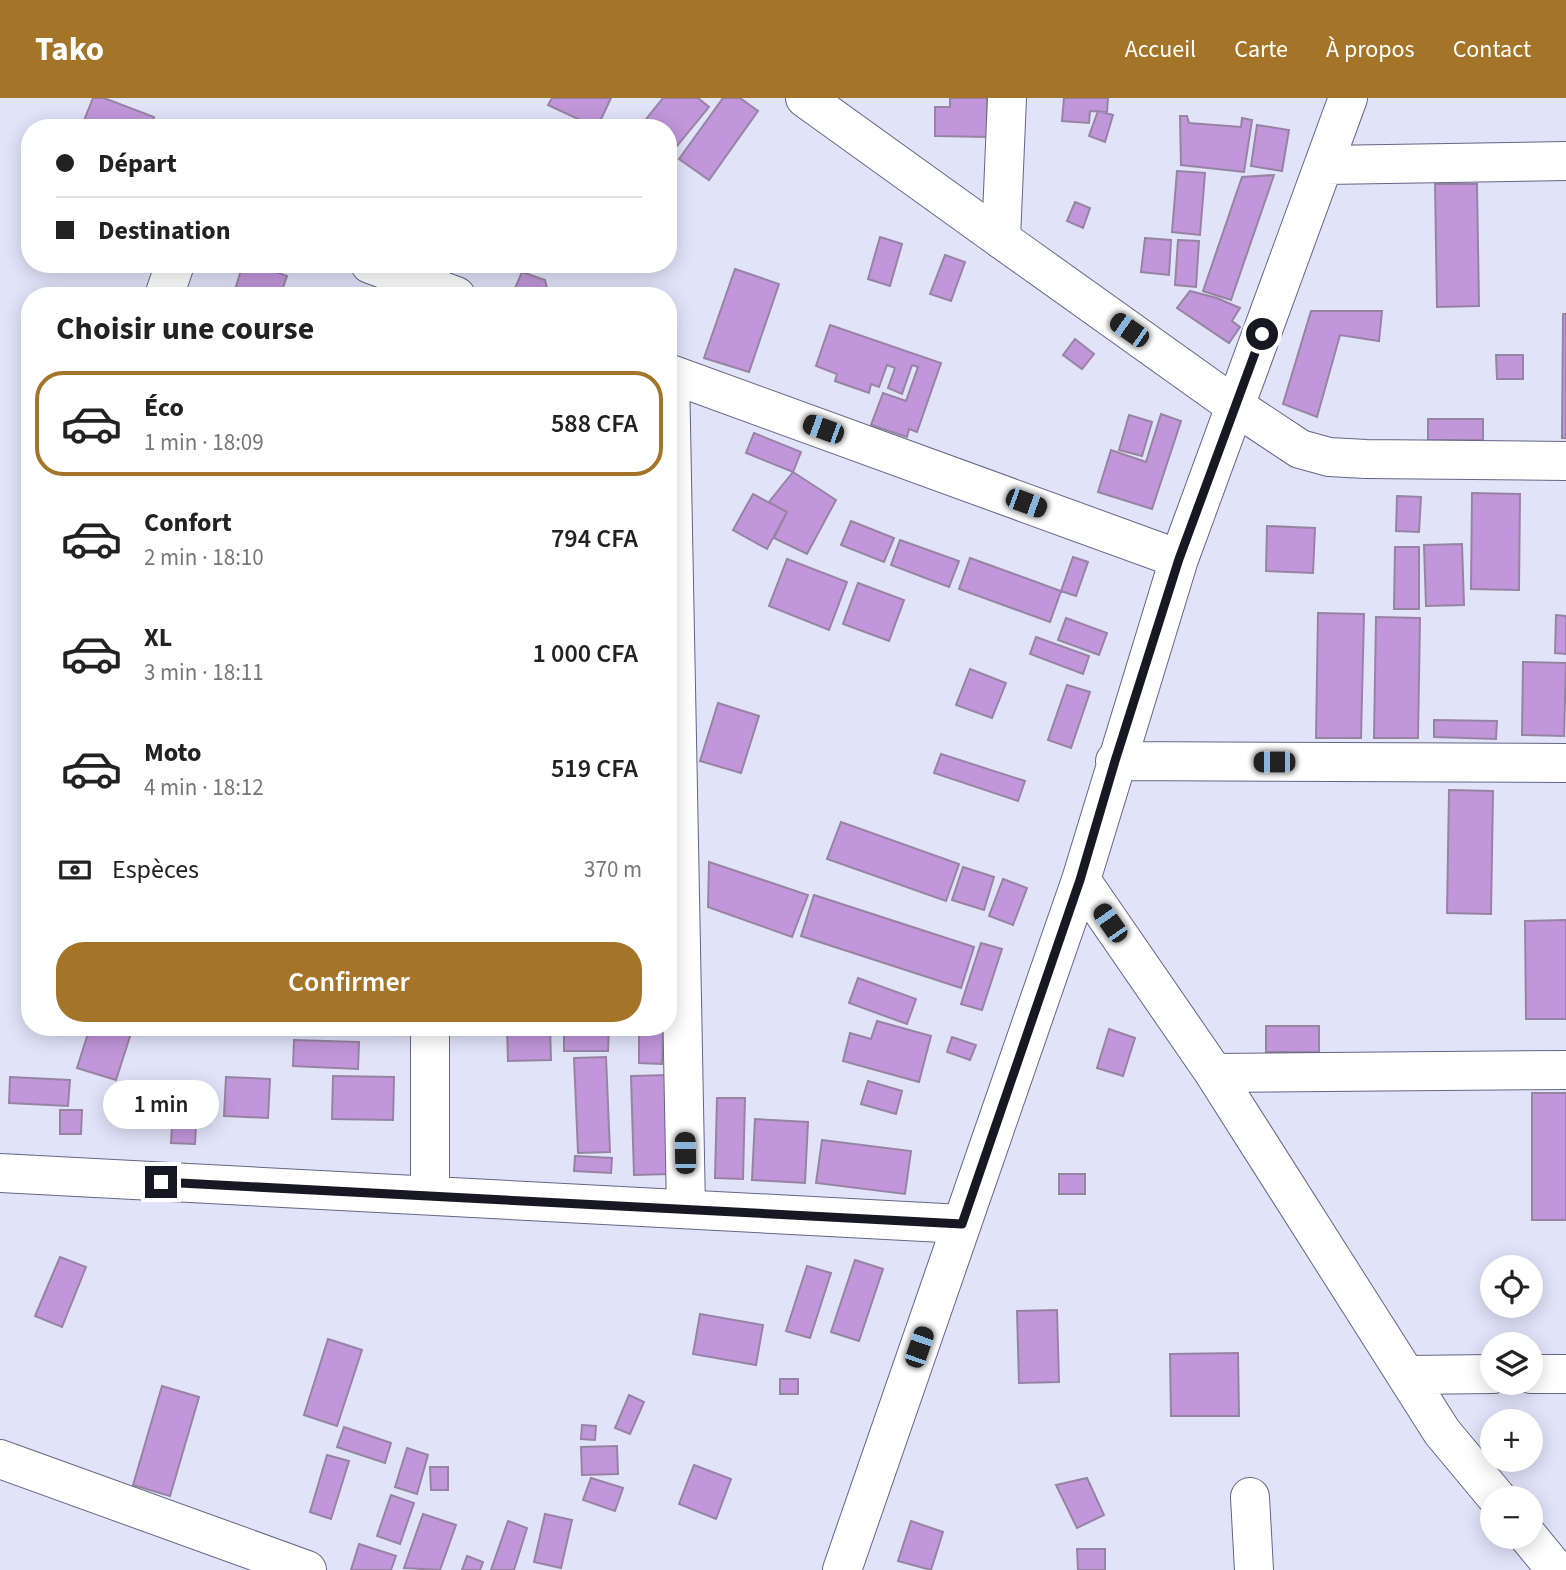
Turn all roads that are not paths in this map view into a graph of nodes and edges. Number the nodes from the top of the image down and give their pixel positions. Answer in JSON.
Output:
{"nodes":[{"id":1,"x":805,"y":98,"type":"edge"},
{"id":2,"x":1007,"y":98,"type":"edge"},
{"id":3,"x":1348,"y":98,"type":"edge"},
{"id":4,"x":1566,"y":161,"type":"edge"},
{"id":5,"x":1325,"y":165,"type":"junction"},
{"id":6,"x":1001,"y":239,"type":"junction"},
{"id":7,"x":392,"y":273,"type":"edge"},
{"id":8,"x":426,"y":287,"type":"edge"},
{"id":9,"x":677,"y":377,"type":"edge"},
{"id":10,"x":1236,"y":406,"type":"junction"},
{"id":11,"x":1566,"y":461,"type":"edge"},
{"id":12,"x":1179,"y":559,"type":"junction"},
{"id":13,"x":1115,"y":761,"type":"junction"},
{"id":14,"x":1566,"y":763,"type":"edge"},
{"id":15,"x":677,"y":767,"type":"edge"},
{"id":16,"x":1080,"y":880,"type":"junction"},
{"id":17,"x":430,"y":1036,"type":"edge"},
{"id":18,"x":1566,"y":1070,"type":"edge"},
{"id":19,"x":1214,"y":1073,"type":"junction"},
{"id":20,"x":0,"y":1174,"type":"edge"},
{"id":21,"x":430,"y":1195,"type":"junction"},
{"id":22,"x":686,"y":1209,"type":"junction"},
{"id":23,"x":962,"y":1224,"type":"junction"},
{"id":24,"x":1480,"y":1374,"type":"edge"},
{"id":25,"x":1543,"y":1374,"type":"edge"},
{"id":26,"x":1566,"y":1374,"type":"edge"},
{"id":27,"x":1407,"y":1375,"type":"junction"},
{"id":28,"x":0,"y":1459,"type":"edge"},
{"id":29,"x":1487,"y":1486,"type":"edge"},
{"id":30,"x":1250,"y":1497,"type":"dead end"},
{"id":31,"x":1539,"y":1549,"type":"edge"},
{"id":32,"x":307,"y":1570,"type":"edge"},
{"id":33,"x":842,"y":1570,"type":"edge"},
{"id":34,"x":1254,"y":1570,"type":"edge"},
{"id":35,"x":1556,"y":1570,"type":"edge"}],
"edges":[{"from":1,"to":6,"type":"street"},
{"from":2,"to":6,"type":"street"},
{"from":3,"to":5,"type":"street"},
{"from":4,"to":5,"type":"street"},
{"from":5,"to":10,"type":"street"},
{"from":6,"to":10,"type":"street"},
{"from":7,"to":8,"type":"street"},
{"from":9,"to":12,"type":"street"},
{"from":10,"to":11,"type":"street"},
{"from":10,"to":12,"type":"street"},
{"from":12,"to":13,"type":"street"},
{"from":13,"to":14,"type":"street"},
{"from":13,"to":16,"type":"street"},
{"from":15,"to":22,"type":"street"},
{"from":16,"to":19,"type":"street"},
{"from":16,"to":23,"type":"street"},
{"from":17,"to":21,"type":"street"},
{"from":18,"to":19,"type":"street"},
{"from":19,"to":27,"type":"street"},
{"from":20,"to":21,"type":"street"},
{"from":21,"to":22,"type":"street"},
{"from":22,"to":23,"type":"street"},
{"from":23,"to":33,"type":"street"},
{"from":24,"to":27,"type":"street"},
{"from":25,"to":26,"type":"street"},
{"from":27,"to":29,"type":"street"},
{"from":28,"to":32,"type":"street"},
{"from":30,"to":34,"type":"street"},
{"from":31,"to":35,"type":"street"}]}
